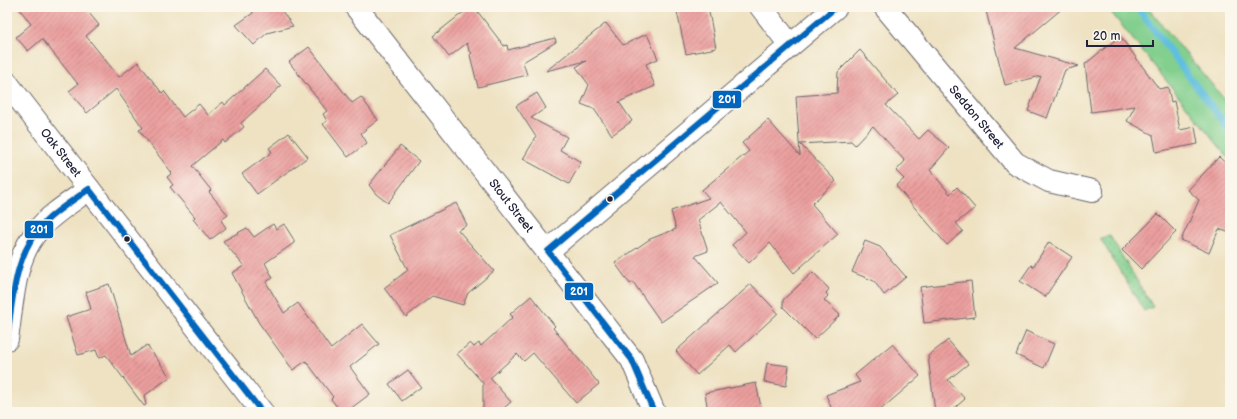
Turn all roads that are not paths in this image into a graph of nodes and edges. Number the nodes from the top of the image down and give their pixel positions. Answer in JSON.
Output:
{"nodes":[{"id":1,"x":356,"y":7,"type":"edge"},
{"id":2,"x":761,"y":7,"type":"edge"},
{"id":3,"x":836,"y":7,"type":"edge"},
{"id":4,"x":886,"y":7,"type":"edge"},
{"id":5,"x":790,"y":45,"type":"junction"},
{"id":6,"x":7,"y":84,"type":"edge"},
{"id":7,"x":89,"y":189,"type":"junction"},
{"id":8,"x":1092,"y":191,"type":"dead end"},
{"id":9,"x":548,"y":251,"type":"junction"},
{"id":10,"x":7,"y":339,"type":"edge"},
{"id":11,"x":262,"y":412,"type":"edge"},
{"id":12,"x":654,"y":412,"type":"edge"}],
"edges":[{"from":1,"to":9,"type":"street","name":"Stout Street"},
{"from":2,"to":5,"type":"street"},
{"from":3,"to":5,"type":"street"},
{"from":4,"to":8,"type":"street","name":"Seddon Street"},
{"from":5,"to":9,"type":"street"},
{"from":6,"to":7,"type":"street","name":"Oak Street"},
{"from":7,"to":10,"type":"street"},
{"from":7,"to":11,"type":"street","name":"Oak Street"},
{"from":9,"to":12,"type":"street","name":"Stout Street"}]}
